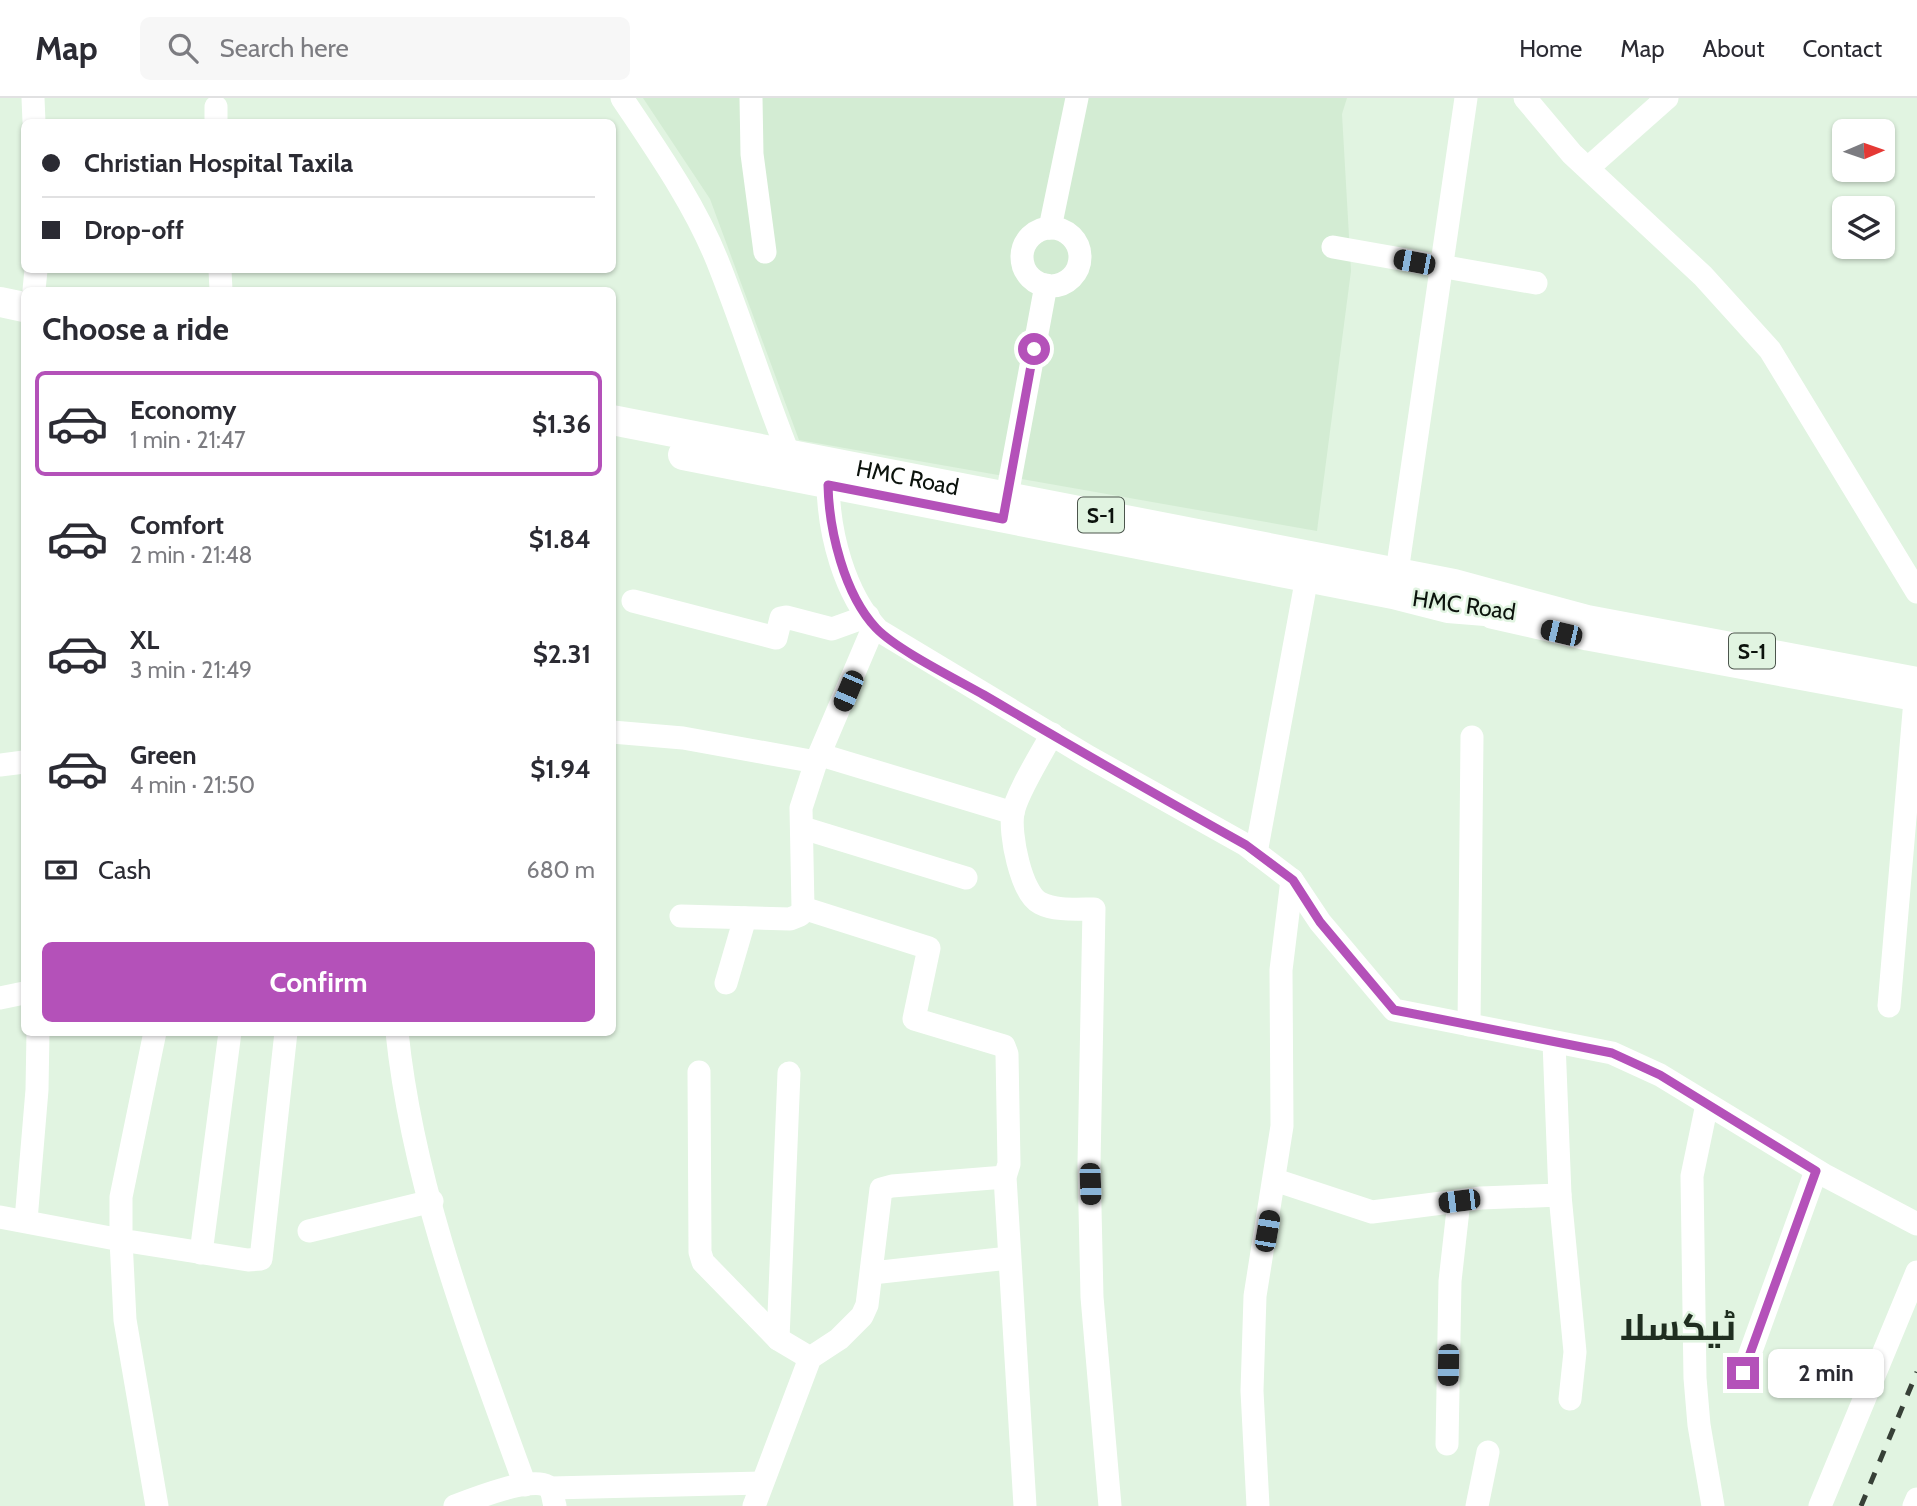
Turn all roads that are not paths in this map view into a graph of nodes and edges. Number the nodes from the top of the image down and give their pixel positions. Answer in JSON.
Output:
{"nodes":[{"id":1,"x":33,"y":98,"type":"edge"},
{"id":2,"x":622,"y":98,"type":"edge"},
{"id":3,"x":751,"y":98,"type":"edge"},
{"id":4,"x":1077,"y":98,"type":"edge"},
{"id":5,"x":1466,"y":98,"type":"edge"},
{"id":6,"x":1525,"y":98,"type":"edge"},
{"id":7,"x":1667,"y":98,"type":"edge"},
{"id":8,"x":34,"y":119,"type":"edge"},
{"id":9,"x":1588,"y":168,"type":"junction"},
{"id":10,"x":1050,"y":228,"type":"junction"},
{"id":11,"x":1333,"y":247,"type":"dead end"},
{"id":12,"x":765,"y":252,"type":"dead end"},
{"id":13,"x":1441,"y":267,"type":"junction"},
{"id":14,"x":1536,"y":283,"type":"dead end"},
{"id":15,"x":1046,"y":285,"type":"junction"},
{"id":16,"x":0,"y":302,"type":"edge"},
{"id":17,"x":21,"y":306,"type":"edge"},
{"id":18,"x":0,"y":323,"type":"edge"},
{"id":19,"x":21,"y":327,"type":"edge"},
{"id":20,"x":616,"y":421,"type":"edge"},
{"id":21,"x":616,"y":442,"type":"edge"},
{"id":22,"x":794,"y":466,"type":"junction"},
{"id":23,"x":828,"y":485,"type":"junction"},
{"id":24,"x":1005,"y":508,"type":"junction"},
{"id":25,"x":1397,"y":572,"type":"junction"},
{"id":26,"x":1307,"y":577,"type":"junction"},
{"id":27,"x":1917,"y":592,"type":"edge"},
{"id":28,"x":1451,"y":596,"type":"junction"},
{"id":29,"x":633,"y":601,"type":"dead end"},
{"id":30,"x":871,"y":621,"type":"junction"},
{"id":31,"x":1917,"y":667,"type":"edge"},
{"id":32,"x":1916,"y":694,"type":"edge"},
{"id":33,"x":616,"y":732,"type":"edge"},
{"id":34,"x":1052,"y":734,"type":"junction"},
{"id":35,"x":1472,"y":737,"type":"dead end"},
{"id":36,"x":818,"y":758,"type":"junction"},
{"id":37,"x":21,"y":762,"type":"edge"},
{"id":38,"x":0,"y":765,"type":"edge"},
{"id":39,"x":1013,"y":813,"type":"junction"},
{"id":40,"x":803,"y":828,"type":"junction"},
{"id":41,"x":1256,"y":853,"type":"junction"},
{"id":42,"x":966,"y":878,"type":"dead end"},
{"id":43,"x":1293,"y":880,"type":"junction"},
{"id":44,"x":803,"y":908,"type":"junction"},
{"id":45,"x":681,"y":916,"type":"dead end"},
{"id":46,"x":745,"y":918,"type":"junction"},
{"id":47,"x":726,"y":983,"type":"dead end"},
{"id":48,"x":21,"y":994,"type":"edge"},
{"id":49,"x":0,"y":998,"type":"edge"},
{"id":50,"x":1889,"y":1006,"type":"dead end"},
{"id":51,"x":1469,"y":1025,"type":"junction"},
{"id":52,"x":38,"y":1036,"type":"edge"},
{"id":53,"x":154,"y":1036,"type":"edge"},
{"id":54,"x":229,"y":1036,"type":"edge"},
{"id":55,"x":286,"y":1036,"type":"edge"},
{"id":56,"x":398,"y":1036,"type":"edge"},
{"id":57,"x":1554,"y":1042,"type":"junction"},
{"id":58,"x":699,"y":1072,"type":"dead end"},
{"id":59,"x":789,"y":1073,"type":"dead end"},
{"id":60,"x":1707,"y":1104,"type":"junction"},
{"id":61,"x":1816,"y":1171,"type":"junction"},
{"id":62,"x":1005,"y":1177,"type":"junction"},
{"id":63,"x":1275,"y":1180,"type":"junction"},
{"id":64,"x":1560,"y":1195,"type":"junction"},
{"id":65,"x":432,"y":1201,"type":"junction"},
{"id":66,"x":1459,"y":1201,"type":"junction"},
{"id":67,"x":0,"y":1217,"type":"edge"},
{"id":68,"x":26,"y":1220,"type":"junction"},
{"id":69,"x":1917,"y":1224,"type":"edge"},
{"id":70,"x":309,"y":1231,"type":"dead end"},
{"id":71,"x":121,"y":1240,"type":"junction"},
{"id":72,"x":201,"y":1253,"type":"junction"},
{"id":73,"x":1009,"y":1258,"type":"junction"},
{"id":74,"x":1917,"y":1272,"type":"edge"},
{"id":75,"x":872,"y":1273,"type":"junction"},
{"id":76,"x":778,"y":1339,"type":"junction"},
{"id":77,"x":810,"y":1358,"type":"junction"},
{"id":78,"x":1743,"y":1373,"type":"dead end"},
{"id":79,"x":1570,"y":1399,"type":"dead end"},
{"id":80,"x":1447,"y":1444,"type":"dead end"},
{"id":81,"x":1488,"y":1451,"type":"dead end"},
{"id":82,"x":762,"y":1483,"type":"junction"},
{"id":83,"x":525,"y":1485,"type":"junction"},
{"id":84,"x":553,"y":1497,"type":"edge"},
{"id":85,"x":1917,"y":1499,"type":"edge"},
{"id":86,"x":157,"y":1506,"type":"edge"},
{"id":87,"x":455,"y":1506,"type":"edge"},
{"id":88,"x":754,"y":1506,"type":"edge"},
{"id":89,"x":1025,"y":1506,"type":"edge"},
{"id":90,"x":1110,"y":1506,"type":"edge"},
{"id":91,"x":1258,"y":1506,"type":"edge"},
{"id":92,"x":1477,"y":1506,"type":"edge"},
{"id":93,"x":1713,"y":1506,"type":"edge"},
{"id":94,"x":1820,"y":1506,"type":"edge"},
{"id":95,"x":1914,"y":1506,"type":"edge"}],
"edges":[{"from":1,"to":8,"type":"street"},
{"from":2,"to":22,"type":"street"},
{"from":3,"to":12,"type":"street"},
{"from":4,"to":10,"type":"street"},
{"from":5,"to":13,"type":"street"},
{"from":6,"to":9,"type":"street"},
{"from":7,"to":9,"type":"street"},
{"from":9,"to":27,"type":"street"},
{"from":10,"to":15,"type":"street"},
{"from":10,"to":15,"type":"street"},
{"from":11,"to":13,"type":"street"},
{"from":13,"to":14,"type":"street"},
{"from":13,"to":25,"type":"street"},
{"from":15,"to":24,"type":"street"},
{"from":16,"to":17,"type":"main road"},
{"from":18,"to":19,"type":"main road"},
{"from":20,"to":22,"type":"main road","name":"HMC Road","number":"S-1"},
{"from":21,"to":22,"type":"main road","name":"HMC Road","number":"S-1"},
{"from":22,"to":23,"type":"main road","name":"HMC Road","number":"S-1"},
{"from":22,"to":24,"type":"main road","name":"HMC Road","number":"S-1"},
{"from":23,"to":24,"type":"main road","name":"HMC Road","number":"S-1"},
{"from":23,"to":30,"type":"street"},
{"from":24,"to":25,"type":"main road","name":"HMC Road","number":"S-1"},
{"from":24,"to":26,"type":"main road","name":"HMC Road","number":"S-1"},
{"from":25,"to":28,"type":"main road","name":"HMC Road","number":"S-1"},
{"from":26,"to":28,"type":"main road","name":"HMC Road","number":"S-1"},
{"from":26,"to":41,"type":"street"},
{"from":28,"to":31,"type":"street"},
{"from":28,"to":32,"type":"main road","name":"HMC Road","number":"S-1"},
{"from":28,"to":32,"type":"street"},
{"from":29,"to":30,"type":"street"},
{"from":30,"to":34,"type":"street"},
{"from":30,"to":36,"type":"street"},
{"from":32,"to":50,"type":"street"},
{"from":33,"to":36,"type":"street"},
{"from":34,"to":39,"type":"street"},
{"from":34,"to":41,"type":"street"},
{"from":35,"to":51,"type":"street"},
{"from":36,"to":39,"type":"street"},
{"from":36,"to":40,"type":"street"},
{"from":37,"to":38,"type":"street"},
{"from":39,"to":90,"type":"street"},
{"from":40,"to":42,"type":"street"},
{"from":40,"to":44,"type":"street"},
{"from":41,"to":43,"type":"street"},
{"from":43,"to":51,"type":"street"},
{"from":43,"to":63,"type":"street"},
{"from":44,"to":46,"type":"street"},
{"from":44,"to":62,"type":"street"},
{"from":45,"to":46,"type":"street"},
{"from":46,"to":47,"type":"street"},
{"from":48,"to":49,"type":"street"},
{"from":51,"to":57,"type":"street"},
{"from":52,"to":68,"type":"street"},
{"from":53,"to":71,"type":"street"},
{"from":54,"to":72,"type":"street"},
{"from":55,"to":72,"type":"street"},
{"from":56,"to":65,"type":"street"},
{"from":57,"to":60,"type":"street"},
{"from":57,"to":64,"type":"street"},
{"from":58,"to":76,"type":"street"},
{"from":59,"to":76,"type":"street"},
{"from":60,"to":61,"type":"street"},
{"from":60,"to":93,"type":"street"},
{"from":61,"to":69,"type":"street"},
{"from":61,"to":78,"type":"street"},
{"from":62,"to":73,"type":"street"},
{"from":62,"to":75,"type":"street"},
{"from":63,"to":66,"type":"street"},
{"from":63,"to":91,"type":"street"},
{"from":64,"to":66,"type":"street"},
{"from":64,"to":79,"type":"street"},
{"from":65,"to":70,"type":"street"},
{"from":65,"to":83,"type":"street"},
{"from":66,"to":80,"type":"street"},
{"from":67,"to":68,"type":"street"},
{"from":68,"to":71,"type":"street"},
{"from":71,"to":72,"type":"street"},
{"from":71,"to":86,"type":"street"},
{"from":73,"to":75,"type":"street"},
{"from":73,"to":89,"type":"street"},
{"from":74,"to":94,"type":"street"},
{"from":75,"to":77,"type":"street"},
{"from":76,"to":77,"type":"street"},
{"from":77,"to":82,"type":"street"},
{"from":81,"to":92,"type":"street"},
{"from":82,"to":84,"type":"street"},
{"from":82,"to":88,"type":"street"},
{"from":83,"to":84,"type":"street"},
{"from":83,"to":87,"type":"street"},
{"from":85,"to":95,"type":"street"}]}
